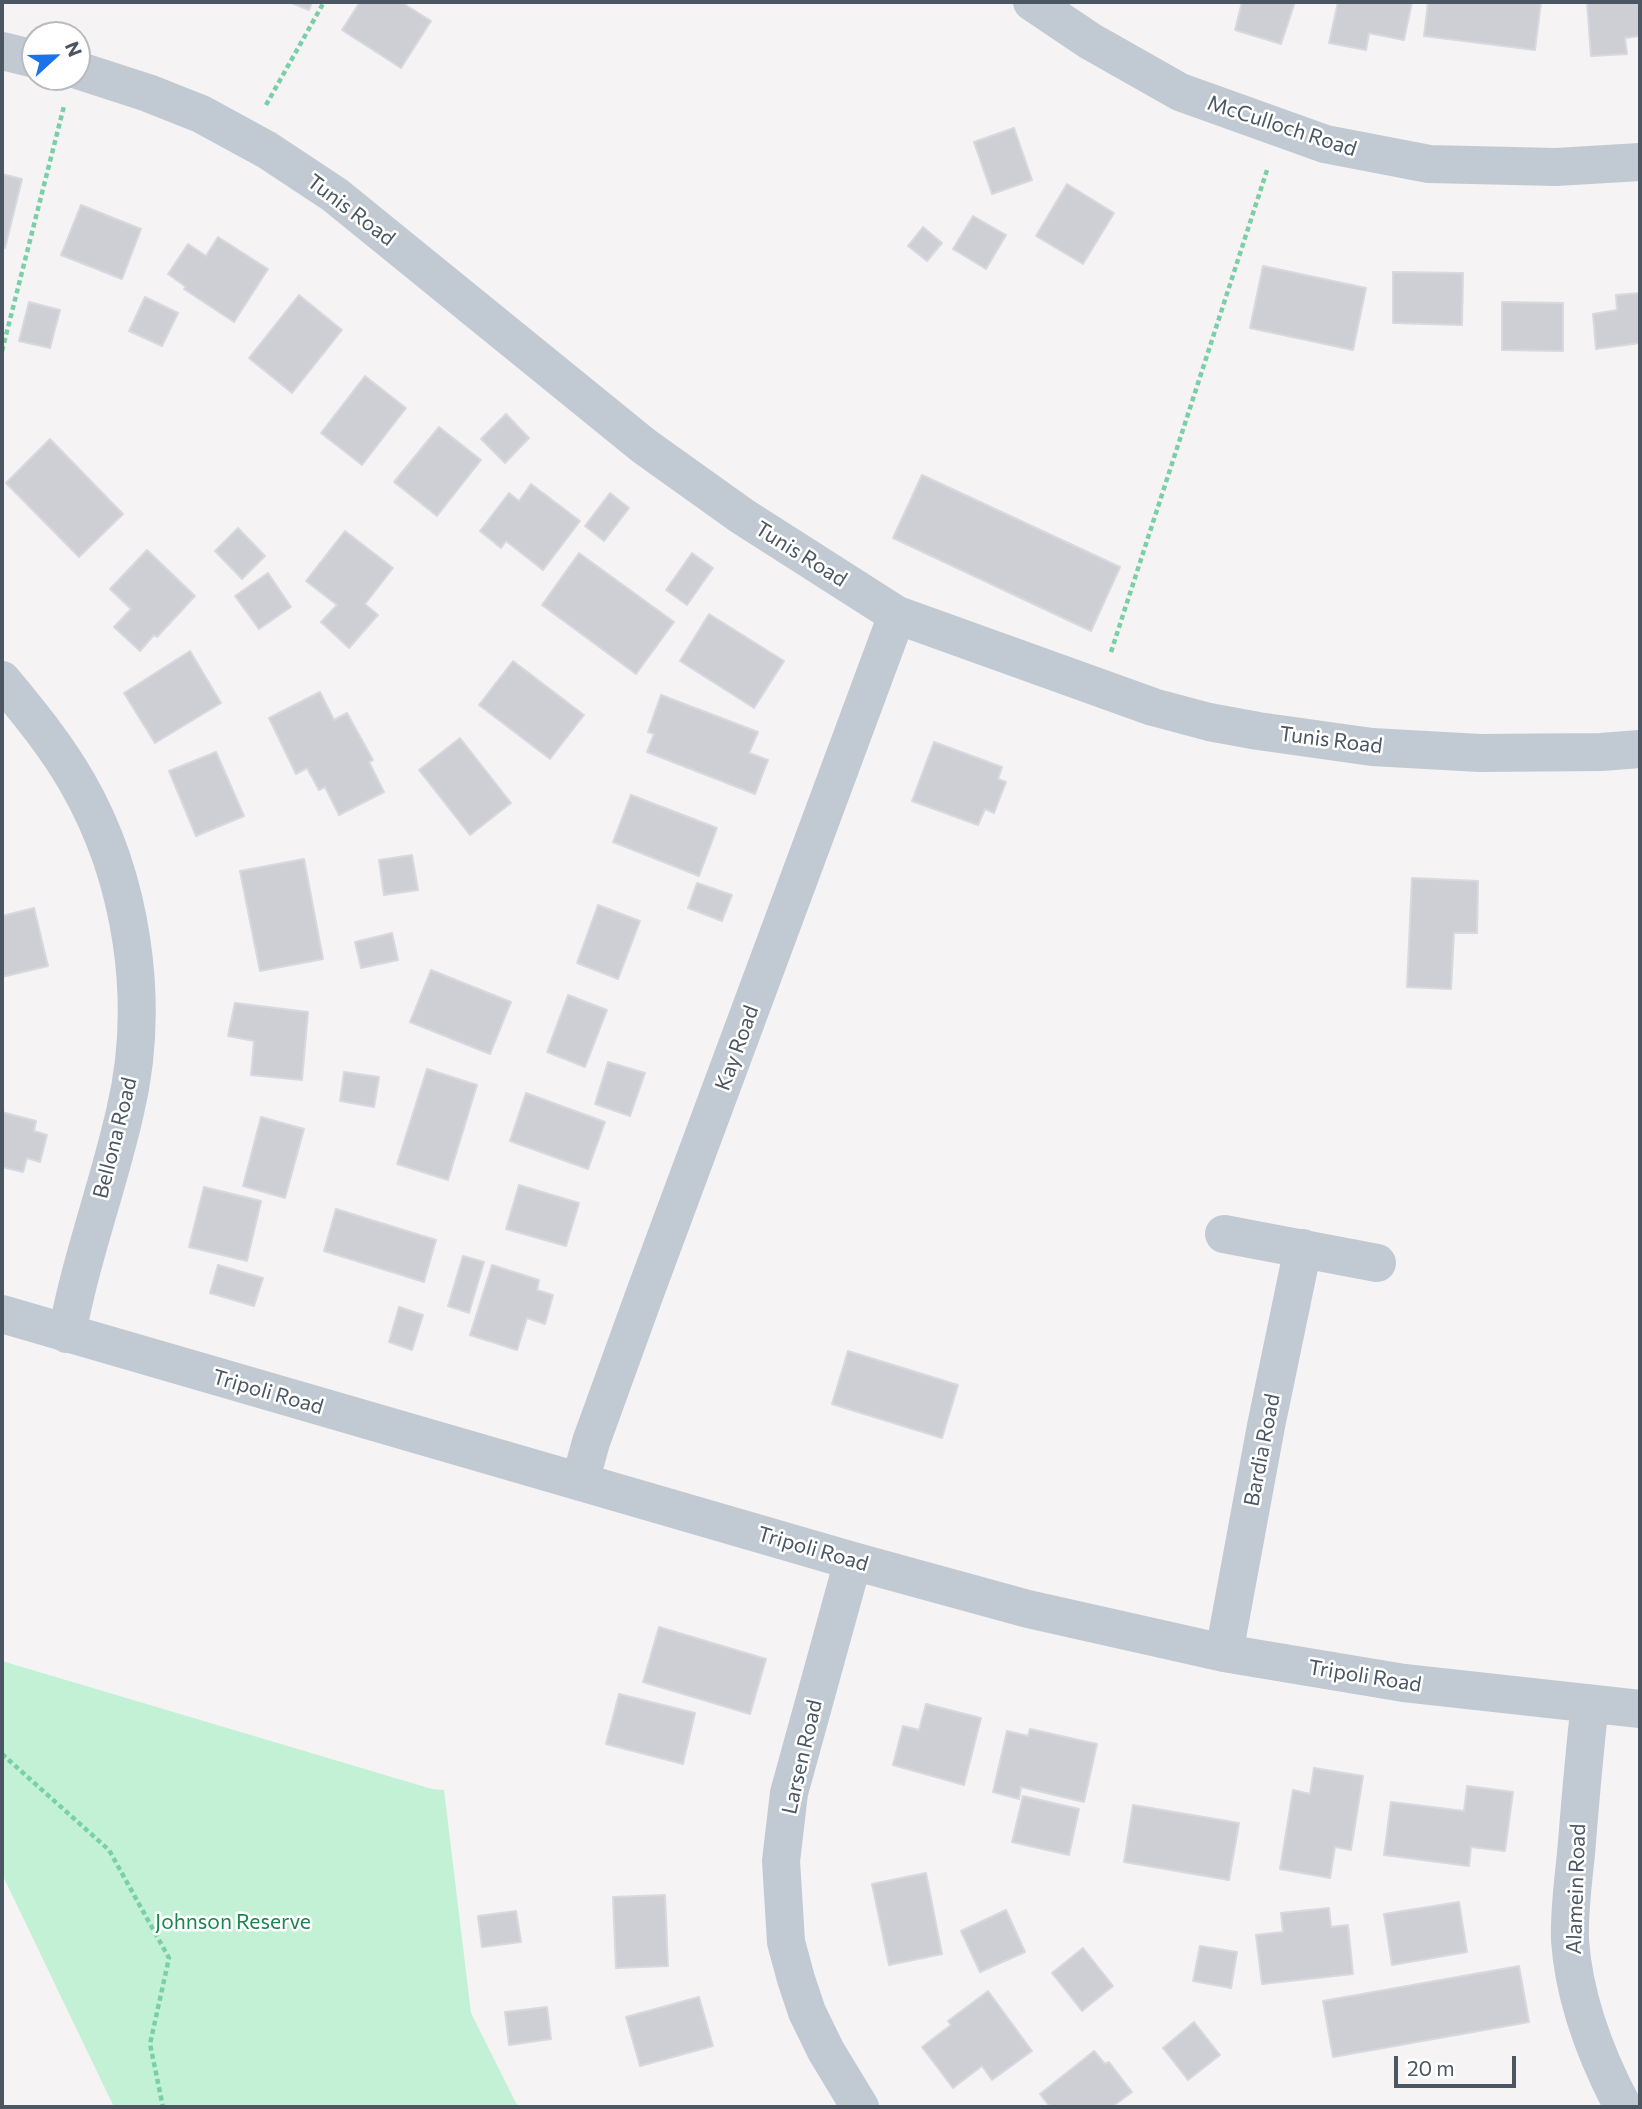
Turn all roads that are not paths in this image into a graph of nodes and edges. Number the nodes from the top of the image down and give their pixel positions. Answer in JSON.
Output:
{"nodes":[{"id":1,"x":1032,"y":2,"type":"edge"},
{"id":2,"x":2,"y":51,"type":"edge"},
{"id":3,"x":21,"y":56,"type":"edge"},
{"id":4,"x":91,"y":86,"type":"edge"},
{"id":5,"x":1640,"y":162,"type":"edge"},
{"id":6,"x":897,"y":615,"type":"junction"},
{"id":7,"x":2,"y":680,"type":"edge"},
{"id":8,"x":1640,"y":749,"type":"edge"},
{"id":9,"x":1224,"y":1234,"type":"dead end"},
{"id":10,"x":1303,"y":1248,"type":"junction"},
{"id":11,"x":1377,"y":1263,"type":"dead end"},
{"id":12,"x":2,"y":1314,"type":"edge"},
{"id":13,"x":67,"y":1334,"type":"junction"},
{"id":14,"x":580,"y":1482,"type":"junction"},
{"id":15,"x":853,"y":1561,"type":"junction"},
{"id":16,"x":1224,"y":1653,"type":"junction"},
{"id":17,"x":1590,"y":1704,"type":"junction"},
{"id":18,"x":1640,"y":1709,"type":"edge"},
{"id":19,"x":860,"y":2107,"type":"edge"},
{"id":20,"x":1623,"y":2107,"type":"edge"}],
"edges":[{"from":1,"to":5,"type":"street","name":"McCulloch Road"},
{"from":2,"to":3,"type":"street"},
{"from":4,"to":6,"type":"street","name":"Tunis Road"},
{"from":6,"to":8,"type":"street","name":"Tunis Road"},
{"from":6,"to":14,"type":"street","name":"Kay Road"},
{"from":7,"to":13,"type":"street","name":"Bellona Road"},
{"from":9,"to":10,"type":"street"},
{"from":10,"to":11,"type":"street"},
{"from":10,"to":16,"type":"street","name":"Bardia Road"},
{"from":12,"to":13,"type":"street","name":"Tripoli Road"},
{"from":13,"to":14,"type":"street","name":"Tripoli Road"},
{"from":14,"to":15,"type":"street","name":"Tripoli Road"},
{"from":15,"to":16,"type":"street","name":"Tripoli Road"},
{"from":15,"to":19,"type":"street","name":"Larsen Road"},
{"from":16,"to":17,"type":"street","name":"Tripoli Road"},
{"from":17,"to":18,"type":"street","name":"Tripoli Road"},
{"from":17,"to":20,"type":"street","name":"Alamein Road"}]}
